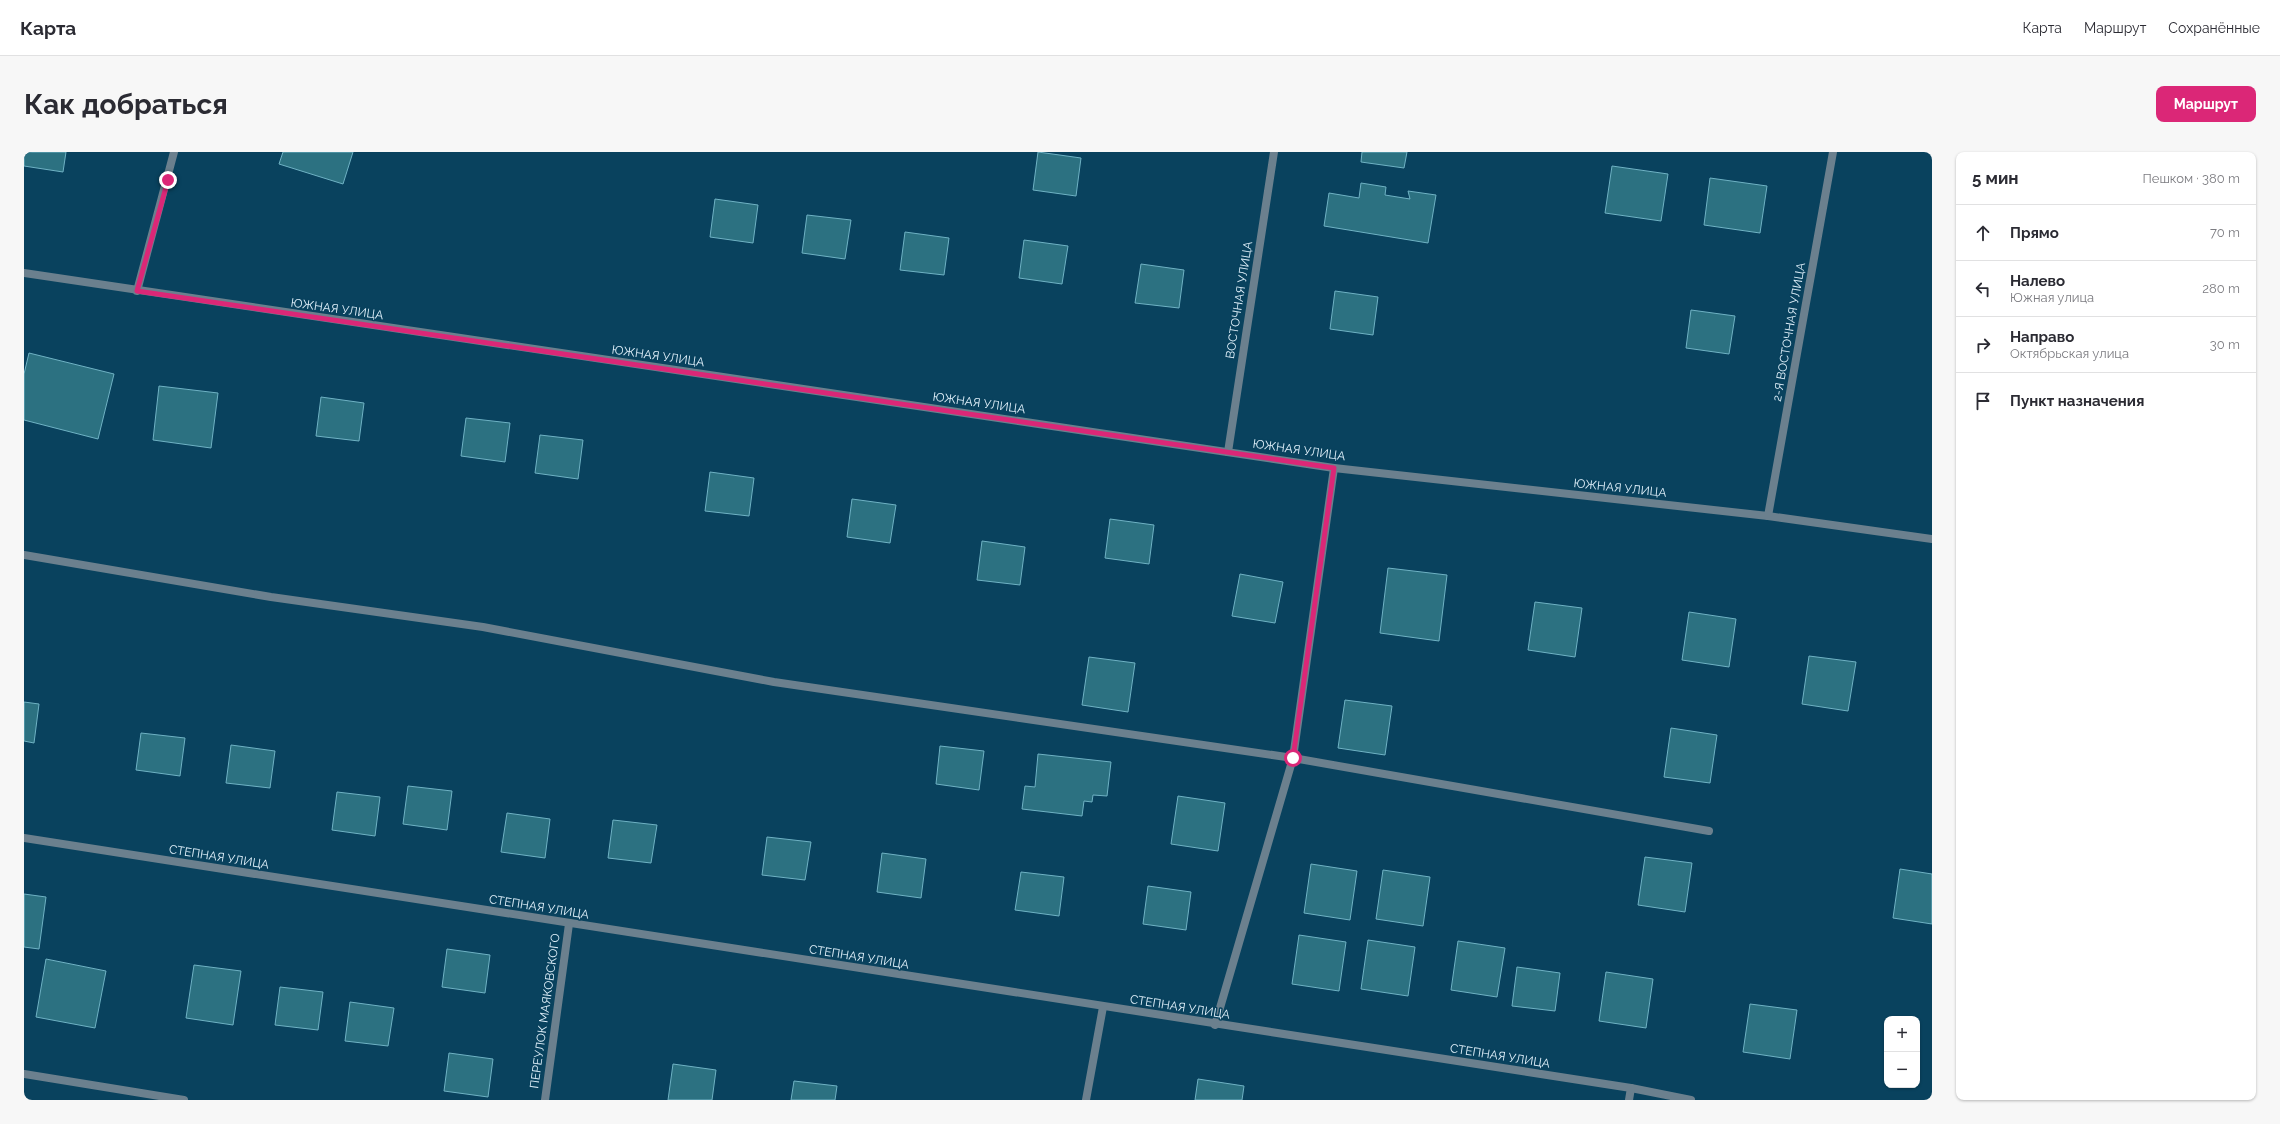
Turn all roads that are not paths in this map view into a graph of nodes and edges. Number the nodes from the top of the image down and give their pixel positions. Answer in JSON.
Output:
{"nodes":[{"id":1,"x":174,"y":152,"type":"edge"},
{"id":2,"x":1274,"y":152,"type":"edge"},
{"id":3,"x":1833,"y":152,"type":"edge"},
{"id":4,"x":24,"y":273,"type":"edge"},
{"id":5,"x":137,"y":291,"type":"junction"},
{"id":6,"x":1228,"y":452,"type":"junction"},
{"id":7,"x":1334,"y":468,"type":"junction"},
{"id":8,"x":1768,"y":516,"type":"junction"},
{"id":9,"x":1932,"y":538,"type":"edge"},
{"id":10,"x":24,"y":555,"type":"edge"},
{"id":11,"x":1293,"y":758,"type":"junction"},
{"id":12,"x":1709,"y":831,"type":"dead end"},
{"id":13,"x":24,"y":838,"type":"edge"},
{"id":14,"x":569,"y":924,"type":"junction"},
{"id":15,"x":1103,"y":1006,"type":"junction"},
{"id":16,"x":1215,"y":1025,"type":"junction"},
{"id":17,"x":24,"y":1074,"type":"edge"},
{"id":18,"x":1631,"y":1088,"type":"junction"},
{"id":19,"x":184,"y":1100,"type":"edge"},
{"id":20,"x":546,"y":1100,"type":"edge"},
{"id":21,"x":1086,"y":1100,"type":"edge"},
{"id":22,"x":1629,"y":1100,"type":"edge"},
{"id":23,"x":1691,"y":1100,"type":"edge"}],
"edges":[{"from":1,"to":5,"type":"street"},
{"from":2,"to":6,"type":"street","name":"ВОСТОЧНАЯ УЛИЦА"},
{"from":3,"to":8,"type":"street","name":"2-Я ВОСТОЧНАЯ УЛИЦА"},
{"from":4,"to":5,"type":"street","name":"ЮЖНАЯ УЛИЦА"},
{"from":5,"to":6,"type":"street","name":"ЮЖНАЯ УЛИЦА"},
{"from":6,"to":7,"type":"street","name":"ЮЖНАЯ УЛИЦА"},
{"from":7,"to":8,"type":"street","name":"ЮЖНАЯ УЛИЦА"},
{"from":7,"to":11,"type":"street"},
{"from":8,"to":9,"type":"street","name":"ЮЖНАЯ УЛИЦА"},
{"from":10,"to":11,"type":"street"},
{"from":11,"to":12,"type":"street"},
{"from":11,"to":16,"type":"street"},
{"from":13,"to":14,"type":"street","name":"СТЕПНАЯ УЛИЦА"},
{"from":14,"to":15,"type":"street","name":"СТЕПНАЯ УЛИЦА"},
{"from":14,"to":20,"type":"street","name":"ПЕРЕУЛОК МАЯКОВСКОГО"},
{"from":15,"to":16,"type":"street","name":"СТЕПНАЯ УЛИЦА"},
{"from":15,"to":21,"type":"street"},
{"from":16,"to":18,"type":"street","name":"СТЕПНАЯ УЛИЦА"},
{"from":17,"to":19,"type":"street"},
{"from":18,"to":22,"type":"street"},
{"from":18,"to":23,"type":"street","name":"СТЕПНАЯ УЛИЦА"}]}
